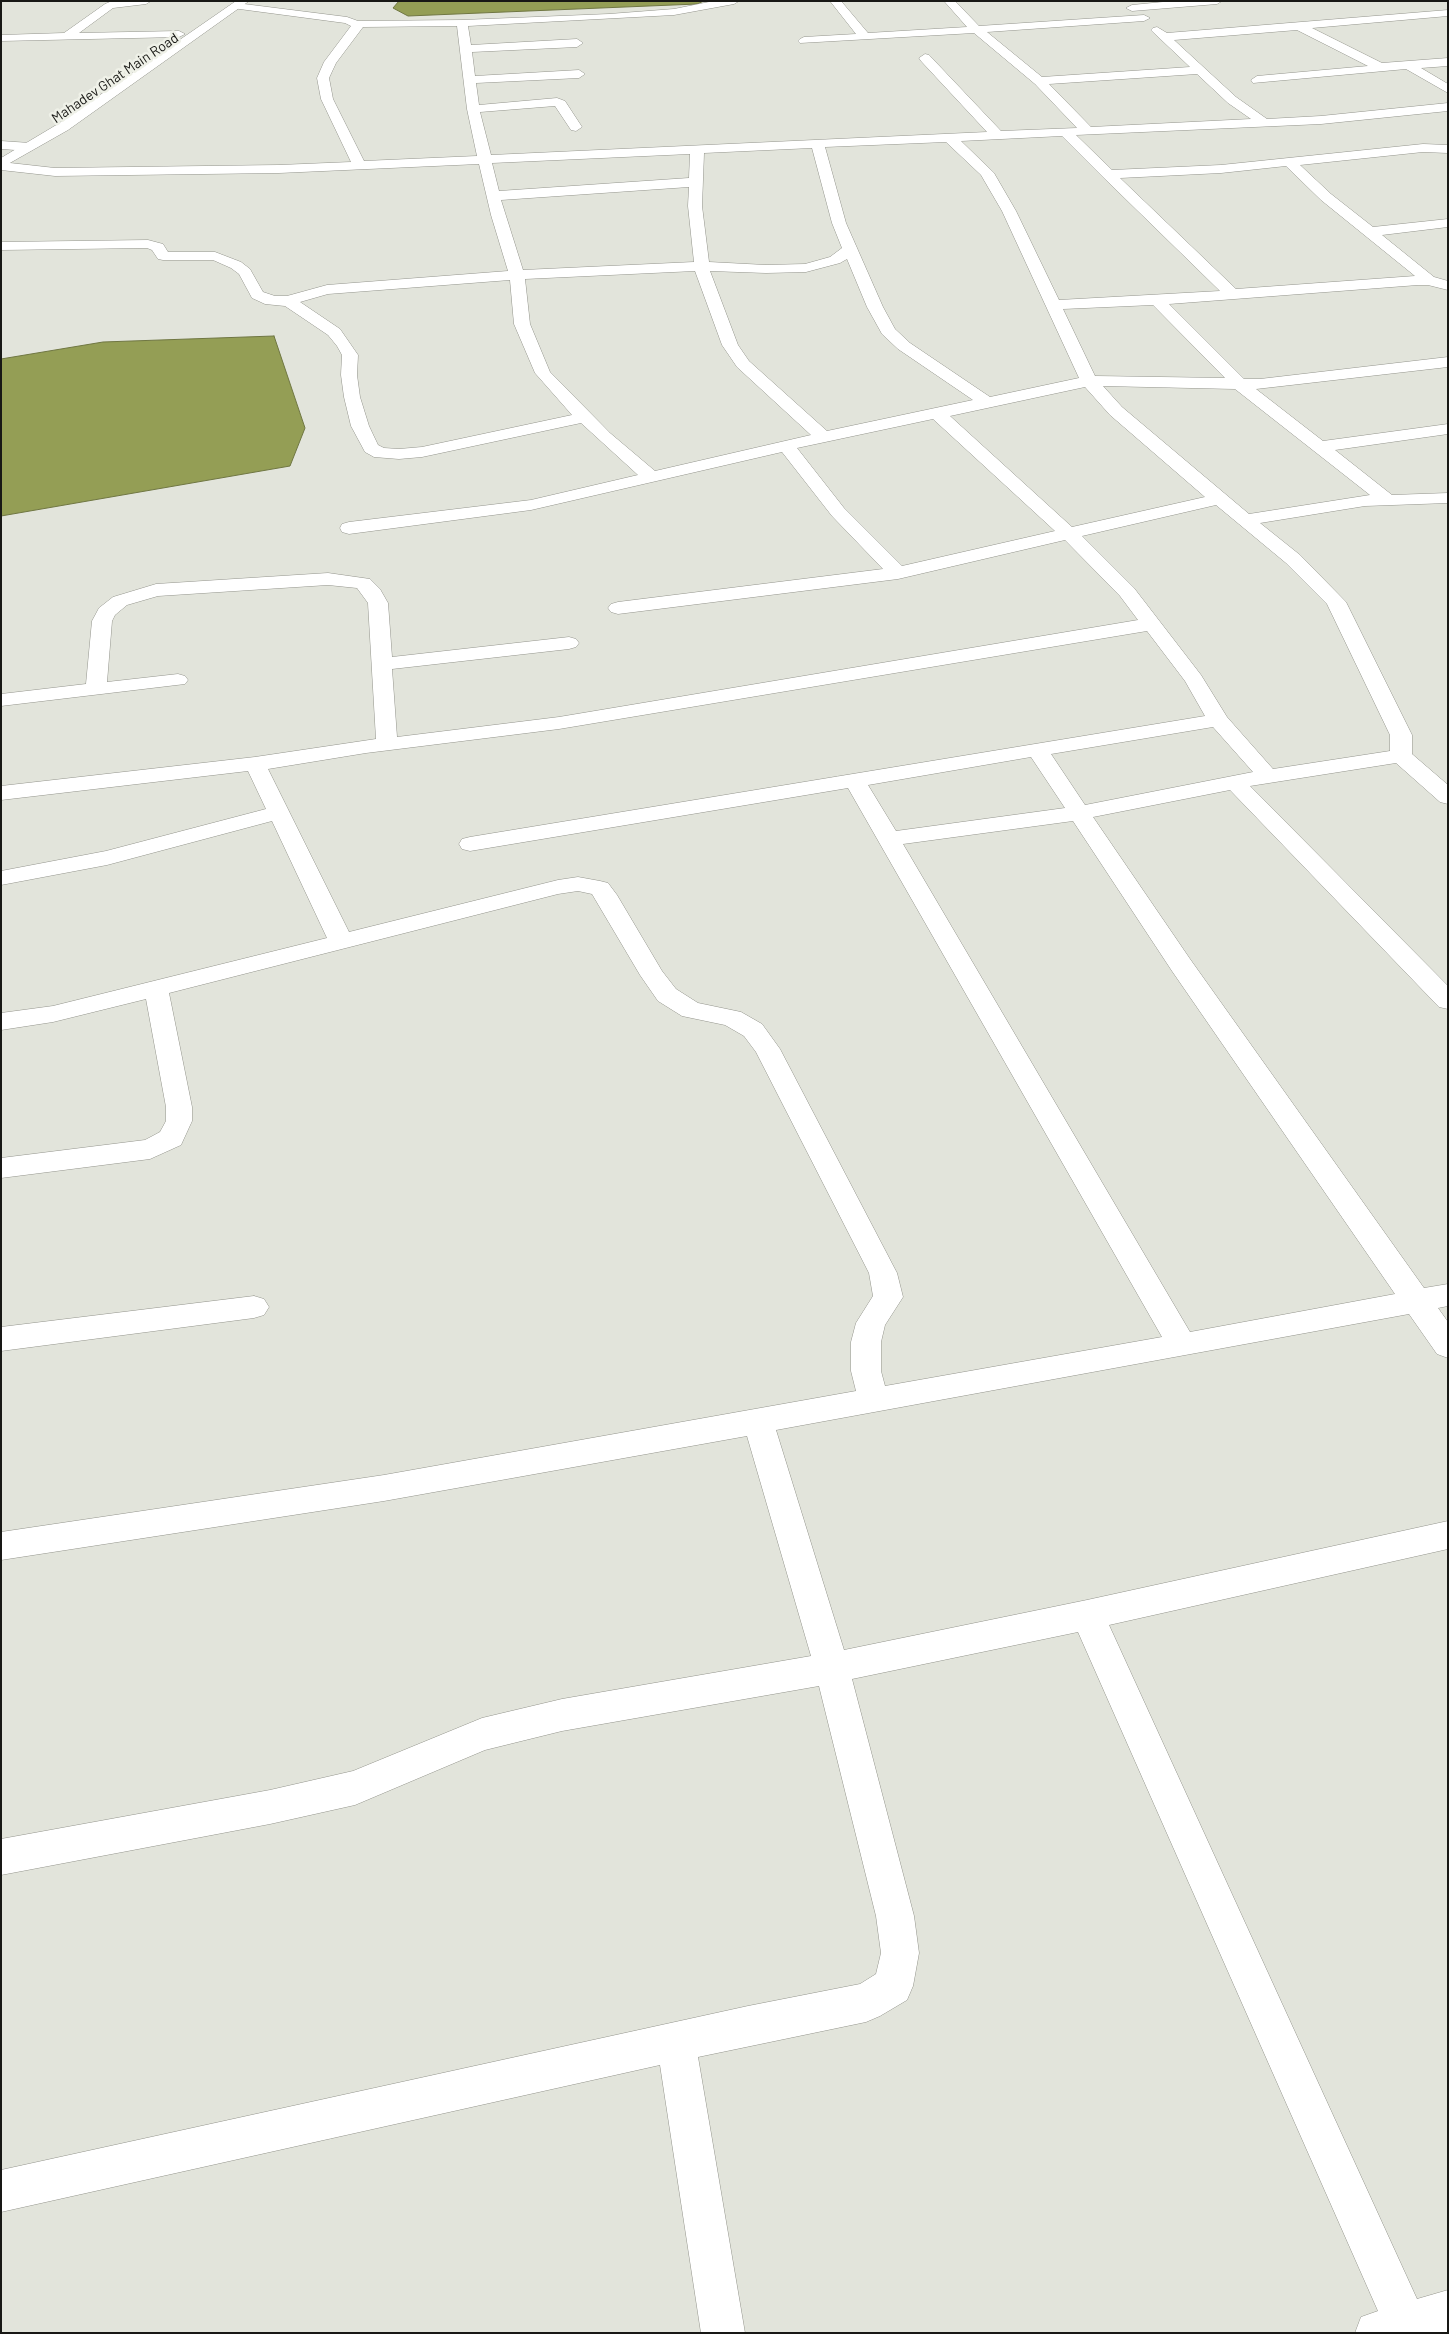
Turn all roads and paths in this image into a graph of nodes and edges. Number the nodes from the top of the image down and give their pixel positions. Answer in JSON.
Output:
{"nodes":[{"id":1,"x":146,"y":1,"type":"edge"},
{"id":2,"x":734,"y":1,"type":"edge"},
{"id":3,"x":835,"y":1,"type":"edge"},
{"id":4,"x":948,"y":1,"type":"edge"},
{"id":5,"x":1217,"y":1,"type":"edge"},
{"id":6,"x":236,"y":3,"type":"edge"},
{"id":7,"x":1128,"y":5,"type":"edge"},
{"id":8,"x":1448,"y":13,"type":"edge"},
{"id":9,"x":1144,"y":18,"type":"junction"},
{"id":10,"x":462,"y":23,"type":"junction"},
{"id":11,"x":356,"y":24,"type":"junction"},
{"id":12,"x":1299,"y":26,"type":"junction"},
{"id":13,"x":976,"y":29,"type":"junction"},
{"id":14,"x":178,"y":34,"type":"junction"},
{"id":15,"x":66,"y":37,"type":"junction"},
{"id":16,"x":864,"y":37,"type":"junction"},
{"id":17,"x":1166,"y":37,"type":"junction"},
{"id":18,"x":1,"y":38,"type":"edge"},
{"id":19,"x":804,"y":41,"type":"dead end"},
{"id":20,"x":577,"y":44,"type":"dead end"},
{"id":21,"x":466,"y":49,"type":"junction"},
{"id":22,"x":925,"y":58,"type":"dead end"},
{"id":23,"x":1448,"y":62,"type":"edge"},
{"id":24,"x":1410,"y":66,"type":"junction"},
{"id":25,"x":1386,"y":68,"type":"junction"},
{"id":26,"x":1199,"y":70,"type":"junction"},
{"id":27,"x":579,"y":74,"type":"dead end"},
{"id":28,"x":470,"y":80,"type":"junction"},
{"id":29,"x":1257,"y":80,"type":"dead end"},
{"id":30,"x":1039,"y":81,"type":"junction"},
{"id":31,"x":1448,"y":88,"type":"edge"},
{"id":32,"x":1448,"y":107,"type":"edge"},
{"id":33,"x":473,"y":108,"type":"junction"},
{"id":34,"x":1263,"y":122,"type":"junction"},
{"id":35,"x":576,"y":127,"type":"dead end"},
{"id":36,"x":1087,"y":130,"type":"junction"},
{"id":37,"x":1064,"y":131,"type":"junction"},
{"id":38,"x":997,"y":135,"type":"junction"},
{"id":39,"x":950,"y":137,"type":"junction"},
{"id":40,"x":818,"y":144,"type":"junction"},
{"id":41,"x":30,"y":147,"type":"junction"},
{"id":42,"x":5,"y":148,"type":"edge"},
{"id":43,"x":1448,"y":149,"type":"edge"},
{"id":44,"x":697,"y":150,"type":"junction"},
{"id":45,"x":485,"y":158,"type":"junction"},
{"id":46,"x":1289,"y":162,"type":"junction"},
{"id":47,"x":1,"y":165,"type":"edge"},
{"id":48,"x":360,"y":166,"type":"junction"},
{"id":49,"x":1108,"y":174,"type":"junction"},
{"id":50,"x":696,"y":182,"type":"junction"},
{"id":51,"x":494,"y":196,"type":"junction"},
{"id":52,"x":1448,"y":223,"type":"edge"},
{"id":53,"x":1370,"y":232,"type":"junction"},
{"id":54,"x":1,"y":246,"type":"edge"},
{"id":55,"x":851,"y":249,"type":"junction"},
{"id":56,"x":702,"y":266,"type":"junction"},
{"id":57,"x":517,"y":275,"type":"junction"},
{"id":58,"x":1429,"y":280,"type":"junction"},
{"id":59,"x":1448,"y":286,"type":"edge"},
{"id":60,"x":1231,"y":293,"type":"junction"},
{"id":61,"x":1157,"y":300,"type":"junction"},
{"id":62,"x":288,"y":301,"type":"junction"},
{"id":63,"x":1053,"y":305,"type":"junction"},
{"id":64,"x":1448,"y":362,"type":"edge"},
{"id":65,"x":1090,"y":381,"type":"junction"},
{"id":66,"x":1240,"y":385,"type":"junction"},
{"id":67,"x":988,"y":403,"type":"junction"},
{"id":68,"x":938,"y":414,"type":"junction"},
{"id":69,"x":587,"y":417,"type":"junction"},
{"id":70,"x":1448,"y":430,"type":"edge"},
{"id":71,"x":824,"y":436,"type":"junction"},
{"id":72,"x":786,"y":446,"type":"junction"},
{"id":73,"x":1320,"y":448,"type":"junction"},
{"id":74,"x":652,"y":478,"type":"junction"},
{"id":75,"x":1448,"y":498,"type":"edge"},
{"id":76,"x":1219,"y":499,"type":"junction"},
{"id":77,"x":1386,"y":499,"type":"junction"},
{"id":78,"x":1245,"y":520,"type":"junction"},
{"id":79,"x":349,"y":528,"type":"dead end"},
{"id":80,"x":1070,"y":535,"type":"junction"},
{"id":81,"x":898,"y":573,"type":"junction"},
{"id":82,"x":618,"y":608,"type":"dead end"},
{"id":83,"x":1151,"y":624,"type":"junction"},
{"id":84,"x":569,"y":643,"type":"dead end"},
{"id":85,"x":382,"y":664,"type":"junction"},
{"id":86,"x":178,"y":680,"type":"dead end"},
{"id":87,"x":96,"y":689,"type":"junction"},
{"id":88,"x":1,"y":700,"type":"edge"},
{"id":89,"x":1218,"y":720,"type":"junction"},
{"id":90,"x":388,"y":744,"type":"junction"},
{"id":91,"x":1037,"y":750,"type":"junction"},
{"id":92,"x":1401,"y":756,"type":"junction"},
{"id":93,"x":255,"y":764,"type":"junction"},
{"id":94,"x":1268,"y":776,"type":"junction"},
{"id":95,"x":855,"y":781,"type":"junction"},
{"id":96,"x":1234,"y":782,"type":"junction"},
{"id":97,"x":1,"y":793,"type":"edge"},
{"id":98,"x":1448,"y":798,"type":"edge"},
{"id":99,"x":278,"y":813,"type":"junction"},
{"id":100,"x":1079,"y":813,"type":"junction"},
{"id":101,"x":888,"y":839,"type":"junction"},
{"id":102,"x":470,"y":844,"type":"dead end"},
{"id":103,"x":1,"y":878,"type":"edge"},
{"id":104,"x":341,"y":942,"type":"junction"},
{"id":105,"x":156,"y":988,"type":"junction"},
{"id":106,"x":1448,"y":1002,"type":"edge"},
{"id":107,"x":1,"y":1022,"type":"edge"},
{"id":108,"x":1,"y":1168,"type":"edge"},
{"id":109,"x":1448,"y":1294,"type":"edge"},
{"id":110,"x":1416,"y":1301,"type":"junction"},
{"id":111,"x":254,"y":1307,"type":"dead end"},
{"id":112,"x":1,"y":1339,"type":"edge"},
{"id":113,"x":1182,"y":1345,"type":"junction"},
{"id":114,"x":1448,"y":1346,"type":"edge"},
{"id":115,"x":874,"y":1400,"type":"junction"},
{"id":116,"x":758,"y":1421,"type":"junction"},
{"id":117,"x":1446,"y":1539,"type":"edge"},
{"id":118,"x":1,"y":1546,"type":"edge"},
{"id":119,"x":1087,"y":1615,"type":"junction"},
{"id":120,"x":832,"y":1668,"type":"junction"},
{"id":121,"x":1,"y":1857,"type":"edge"},
{"id":122,"x":676,"y":2043,"type":"junction"},
{"id":123,"x":1,"y":2191,"type":"edge"},
{"id":124,"x":1448,"y":2312,"type":"edge"},
{"id":125,"x":1392,"y":2328,"type":"edge"},
{"id":126,"x":723,"y":2333,"type":"edge"}],
"edges":[{"from":1,"to":15,"type":"street"},
{"from":2,"to":10,"type":"street"},
{"from":3,"to":16,"type":"street"},
{"from":4,"to":13,"type":"street"},
{"from":5,"to":7,"type":"street"},
{"from":6,"to":11,"type":"street"},
{"from":6,"to":14,"type":"street","name":"Mahadev Ghat Main Road"},
{"from":6,"to":41,"type":"street"},
{"from":7,"to":9,"type":"street"},
{"from":8,"to":12,"type":"street"},
{"from":9,"to":13,"type":"street"},
{"from":9,"to":17,"type":"street"},
{"from":10,"to":11,"type":"street"},
{"from":10,"to":21,"type":"street"},
{"from":11,"to":48,"type":"street"},
{"from":12,"to":17,"type":"street"},
{"from":12,"to":25,"type":"street"},
{"from":13,"to":16,"type":"street"},
{"from":13,"to":30,"type":"street"},
{"from":14,"to":15,"type":"street"},
{"from":14,"to":42,"type":"street","name":"Mahadev Ghat Main Road"},
{"from":15,"to":18,"type":"street"},
{"from":16,"to":19,"type":"street"},
{"from":17,"to":26,"type":"street"},
{"from":20,"to":21,"type":"street"},
{"from":21,"to":28,"type":"street"},
{"from":22,"to":38,"type":"street"},
{"from":23,"to":24,"type":"street"},
{"from":24,"to":25,"type":"street"},
{"from":24,"to":31,"type":"street"},
{"from":25,"to":29,"type":"street"},
{"from":26,"to":30,"type":"street"},
{"from":26,"to":34,"type":"street"},
{"from":27,"to":28,"type":"street"},
{"from":28,"to":33,"type":"street"},
{"from":30,"to":36,"type":"street"},
{"from":32,"to":34,"type":"street"},
{"from":33,"to":35,"type":"street"},
{"from":33,"to":45,"type":"street"},
{"from":34,"to":36,"type":"street"},
{"from":36,"to":37,"type":"street"},
{"from":37,"to":38,"type":"street"},
{"from":37,"to":49,"type":"street"},
{"from":38,"to":39,"type":"street"},
{"from":39,"to":40,"type":"street"},
{"from":39,"to":63,"type":"street"},
{"from":40,"to":44,"type":"street"},
{"from":40,"to":55,"type":"street"},
{"from":41,"to":42,"type":"street"},
{"from":41,"to":47,"type":"street"},
{"from":43,"to":46,"type":"street"},
{"from":44,"to":45,"type":"street"},
{"from":44,"to":50,"type":"street"},
{"from":45,"to":48,"type":"street"},
{"from":45,"to":51,"type":"street"},
{"from":46,"to":49,"type":"street"},
{"from":46,"to":53,"type":"street"},
{"from":47,"to":48,"type":"street"},
{"from":49,"to":60,"type":"street"},
{"from":50,"to":51,"type":"street"},
{"from":50,"to":56,"type":"street"},
{"from":51,"to":57,"type":"street"},
{"from":52,"to":53,"type":"street"},
{"from":53,"to":58,"type":"street"},
{"from":54,"to":62,"type":"street"},
{"from":55,"to":56,"type":"street"},
{"from":55,"to":67,"type":"street"},
{"from":56,"to":57,"type":"street"},
{"from":56,"to":71,"type":"street"},
{"from":57,"to":62,"type":"street"},
{"from":57,"to":69,"type":"street"},
{"from":58,"to":59,"type":"street"},
{"from":58,"to":60,"type":"street"},
{"from":60,"to":61,"type":"street"},
{"from":61,"to":63,"type":"street"},
{"from":61,"to":66,"type":"street"},
{"from":62,"to":69,"type":"street"},
{"from":63,"to":65,"type":"street"},
{"from":64,"to":66,"type":"street"},
{"from":65,"to":66,"type":"street"},
{"from":65,"to":67,"type":"street"},
{"from":65,"to":76,"type":"street"},
{"from":66,"to":73,"type":"street"},
{"from":67,"to":68,"type":"street"},
{"from":68,"to":71,"type":"street"},
{"from":68,"to":80,"type":"street"},
{"from":69,"to":74,"type":"street"},
{"from":70,"to":73,"type":"street"},
{"from":71,"to":72,"type":"street"},
{"from":72,"to":74,"type":"street"},
{"from":72,"to":81,"type":"street"},
{"from":73,"to":77,"type":"street"},
{"from":74,"to":79,"type":"street"},
{"from":75,"to":77,"type":"street"},
{"from":76,"to":78,"type":"street"},
{"from":76,"to":80,"type":"street"},
{"from":77,"to":78,"type":"street"},
{"from":78,"to":92,"type":"street"},
{"from":80,"to":81,"type":"street"},
{"from":80,"to":83,"type":"street"},
{"from":81,"to":82,"type":"street"},
{"from":83,"to":89,"type":"street"},
{"from":83,"to":90,"type":"street"},
{"from":84,"to":85,"type":"street"},
{"from":85,"to":87,"type":"street"},
{"from":85,"to":90,"type":"street"},
{"from":86,"to":87,"type":"street"},
{"from":87,"to":88,"type":"street"},
{"from":89,"to":91,"type":"street"},
{"from":89,"to":94,"type":"street"},
{"from":90,"to":93,"type":"street"},
{"from":91,"to":95,"type":"street"},
{"from":91,"to":100,"type":"street"},
{"from":92,"to":94,"type":"street"},
{"from":92,"to":98,"type":"street"},
{"from":93,"to":97,"type":"street"},
{"from":93,"to":99,"type":"street"},
{"from":94,"to":96,"type":"street"},
{"from":95,"to":101,"type":"street"},
{"from":95,"to":102,"type":"street"},
{"from":96,"to":100,"type":"street"},
{"from":96,"to":106,"type":"street"},
{"from":99,"to":103,"type":"street"},
{"from":99,"to":104,"type":"street"},
{"from":100,"to":101,"type":"street"},
{"from":100,"to":110,"type":"street"},
{"from":101,"to":113,"type":"street"},
{"from":104,"to":105,"type":"street"},
{"from":104,"to":115,"type":"street"},
{"from":105,"to":107,"type":"street"},
{"from":105,"to":108,"type":"street"},
{"from":109,"to":110,"type":"street"},
{"from":110,"to":113,"type":"street"},
{"from":110,"to":114,"type":"street"},
{"from":111,"to":112,"type":"street"},
{"from":113,"to":115,"type":"street"},
{"from":115,"to":116,"type":"street"},
{"from":116,"to":118,"type":"street"},
{"from":116,"to":120,"type":"street"},
{"from":117,"to":119,"type":"street"},
{"from":119,"to":120,"type":"street"},
{"from":119,"to":125,"type":"street"},
{"from":120,"to":121,"type":"street"},
{"from":120,"to":122,"type":"street"},
{"from":122,"to":123,"type":"street"},
{"from":122,"to":126,"type":"street"},
{"from":124,"to":125,"type":"street"}]}
